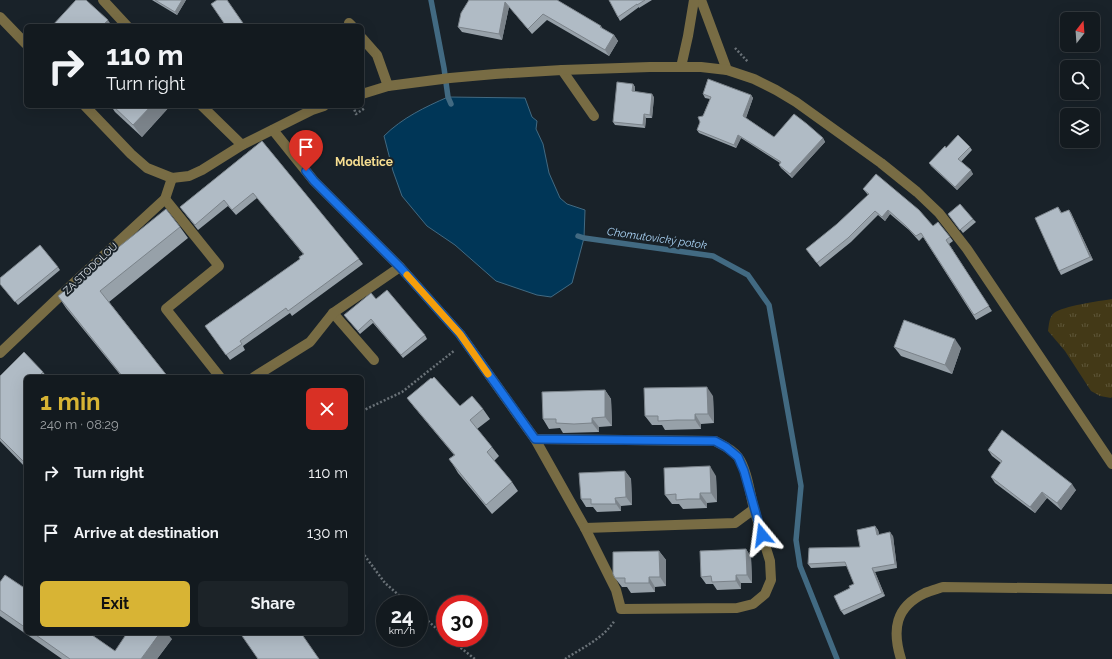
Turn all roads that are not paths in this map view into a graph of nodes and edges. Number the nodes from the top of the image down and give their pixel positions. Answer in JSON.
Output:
{"nodes":[{"id":1,"x":104,"y":0,"type":"edge"},
{"id":2,"x":694,"y":0,"type":"edge"},
{"id":3,"x":701,"y":0,"type":"edge"},
{"id":4,"x":0,"y":17,"type":"edge"},
{"id":5,"x":126,"y":24,"type":"edge"},
{"id":6,"x":364,"y":41,"type":"edge"},
{"id":7,"x":24,"y":42,"type":"edge"},
{"id":8,"x":681,"y":67,"type":"junction"},
{"id":9,"x":562,"y":70,"type":"junction"},
{"id":10,"x":727,"y":70,"type":"junction"},
{"id":11,"x":388,"y":86,"type":"junction"},
{"id":12,"x":364,"y":93,"type":"edge"},
{"id":13,"x":87,"y":108,"type":"edge"},
{"id":14,"x":204,"y":108,"type":"edge"},
{"id":15,"x":318,"y":108,"type":"edge"},
{"id":16,"x":594,"y":116,"type":"dead end"},
{"id":17,"x":273,"y":130,"type":"junction"},
{"id":18,"x":242,"y":145,"type":"junction"},
{"id":19,"x":172,"y":178,"type":"junction"},
{"id":20,"x":165,"y":199,"type":"junction"},
{"id":21,"x":400,"y":267,"type":"junction"},
{"id":22,"x":333,"y":313,"type":"junction"},
{"id":23,"x":0,"y":354,"type":"edge"},
{"id":24,"x":374,"y":360,"type":"dead end"},
{"id":25,"x":267,"y":374,"type":"edge"},
{"id":26,"x":218,"y":375,"type":"edge"},
{"id":27,"x":535,"y":439,"type":"junction"},
{"id":28,"x":1112,"y":464,"type":"edge"},
{"id":29,"x":754,"y":509,"type":"junction"},
{"id":30,"x":585,"y":528,"type":"junction"},
{"id":31,"x":1112,"y":589,"type":"edge"},
{"id":32,"x":901,"y":659,"type":"edge"}],
"edges":[{"from":1,"to":5,"type":"street"},
{"from":2,"to":8,"type":"street"},
{"from":3,"to":10,"type":"street"},
{"from":4,"to":7,"type":"street"},
{"from":6,"to":11,"type":"street"},
{"from":8,"to":9,"type":"street"},
{"from":8,"to":10,"type":"street"},
{"from":9,"to":11,"type":"street"},
{"from":9,"to":16,"type":"street"},
{"from":10,"to":28,"type":"street"},
{"from":11,"to":12,"type":"street"},
{"from":13,"to":19,"type":"street"},
{"from":14,"to":18,"type":"street"},
{"from":15,"to":17,"type":"street"},
{"from":17,"to":18,"type":"street"},
{"from":17,"to":21,"type":"street"},
{"from":18,"to":19,"type":"street"},
{"from":19,"to":20,"type":"street","name":"ZA STODOLOU"},
{"from":20,"to":23,"type":"street","name":"ZA STODOLOU"},
{"from":20,"to":26,"type":"street"},
{"from":21,"to":22,"type":"street"},
{"from":21,"to":27,"type":"street"},
{"from":22,"to":24,"type":"street"},
{"from":22,"to":25,"type":"street"},
{"from":27,"to":29,"type":"street"},
{"from":27,"to":30,"type":"street"},
{"from":29,"to":30,"type":"street"},
{"from":29,"to":30,"type":"street"},
{"from":31,"to":32,"type":"street"}]}
